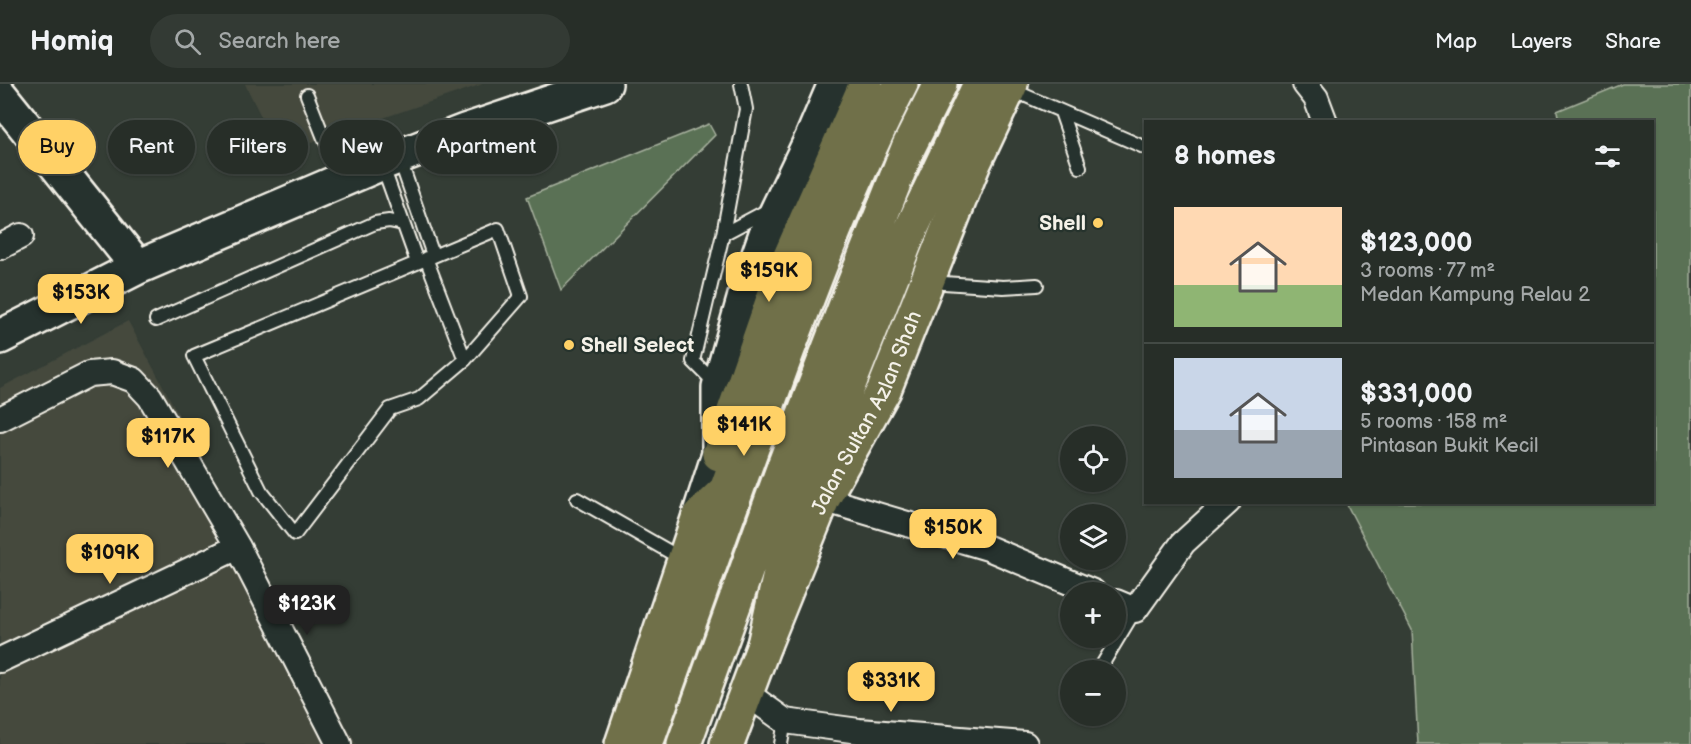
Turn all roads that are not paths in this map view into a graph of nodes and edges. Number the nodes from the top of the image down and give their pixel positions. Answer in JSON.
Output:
{"nodes":[{"id":1,"x":605,"y":84,"type":"edge"},
{"id":2,"x":741,"y":84,"type":"edge"},
{"id":3,"x":835,"y":84,"type":"edge"},
{"id":4,"x":866,"y":84,"type":"edge"},
{"id":5,"x":894,"y":84,"type":"edge"},
{"id":6,"x":901,"y":84,"type":"edge"},
{"id":7,"x":940,"y":84,"type":"edge"},
{"id":8,"x":1305,"y":84,"type":"edge"},
{"id":9,"x":1000,"y":86,"type":"edge"},
{"id":10,"x":308,"y":95,"type":"dead end"},
{"id":11,"x":4,"y":105,"type":"edge"},
{"id":12,"x":1061,"y":112,"type":"junction"},
{"id":13,"x":1324,"y":120,"type":"edge"},
{"id":14,"x":1144,"y":147,"type":"edge"},
{"id":15,"x":404,"y":154,"type":"edge"},
{"id":16,"x":1080,"y":166,"type":"dead end"},
{"id":17,"x":356,"y":174,"type":"edge"},
{"id":18,"x":393,"y":174,"type":"edge"},
{"id":19,"x":395,"y":174,"type":"edge"},
{"id":20,"x":345,"y":179,"type":"junction"},
{"id":21,"x":779,"y":204,"type":"junction"},
{"id":22,"x":403,"y":224,"type":"junction"},
{"id":23,"x":723,"y":234,"type":"junction"},
{"id":24,"x":425,"y":258,"type":"junction"},
{"id":25,"x":138,"y":267,"type":"junction"},
{"id":26,"x":928,"y":282,"type":"junction"},
{"id":27,"x":1037,"y":285,"type":"dead end"},
{"id":28,"x":156,"y":320,"type":"dead end"},
{"id":29,"x":0,"y":337,"type":"edge"},
{"id":30,"x":465,"y":360,"type":"junction"},
{"id":31,"x":719,"y":387,"type":"junction"},
{"id":32,"x":0,"y":419,"type":"edge"},
{"id":33,"x":719,"y":454,"type":"junction"},
{"id":34,"x":577,"y":499,"type":"dead end"},
{"id":35,"x":824,"y":499,"type":"junction"},
{"id":36,"x":1226,"y":504,"type":"edge"},
{"id":37,"x":699,"y":516,"type":"junction"},
{"id":38,"x":238,"y":547,"type":"junction"},
{"id":39,"x":686,"y":561,"type":"junction"},
{"id":40,"x":1069,"y":582,"type":"edge"},
{"id":41,"x":1126,"y":606,"type":"edge"},
{"id":42,"x":764,"y":645,"type":"junction"},
{"id":43,"x":0,"y":660,"type":"edge"},
{"id":44,"x":746,"y":693,"type":"junction"},
{"id":45,"x":783,"y":732,"type":"edge"},
{"id":46,"x":333,"y":742,"type":"edge"},
{"id":47,"x":622,"y":744,"type":"edge"},
{"id":48,"x":646,"y":744,"type":"edge"},
{"id":49,"x":684,"y":744,"type":"edge"},
{"id":50,"x":728,"y":744,"type":"edge"},
{"id":51,"x":1025,"y":744,"type":"edge"}],
"edges":[{"from":1,"to":15,"type":"street"},
{"from":2,"to":23,"type":"lane"},
{"from":3,"to":21,"type":"street"},
{"from":4,"to":33,"type":"main road"},
{"from":5,"to":37,"type":"main road"},
{"from":6,"to":48,"type":"main road"},
{"from":7,"to":49,"type":"main road"},
{"from":8,"to":13,"type":"street"},
{"from":9,"to":12,"type":"lane"},
{"from":9,"to":26,"type":"main road","name":"Jalan Sultan Azlan Shah"},
{"from":9,"to":42,"type":"main road"},
{"from":10,"to":20,"type":"lane"},
{"from":11,"to":25,"type":"street"},
{"from":12,"to":14,"type":"lane"},
{"from":12,"to":16,"type":"lane"},
{"from":17,"to":20,"type":"street"},
{"from":18,"to":22,"type":"lane"},
{"from":19,"to":24,"type":"lane"},
{"from":20,"to":25,"type":"street"},
{"from":21,"to":23,"type":"lane"},
{"from":21,"to":31,"type":"street"},
{"from":22,"to":24,"type":"lane"},
{"from":22,"to":28,"type":"lane"},
{"from":23,"to":31,"type":"lane"},
{"from":24,"to":30,"type":"lane"},
{"from":24,"to":30,"type":"lane"},
{"from":24,"to":30,"type":"lane"},
{"from":25,"to":29,"type":"street"},
{"from":26,"to":27,"type":"lane"},
{"from":26,"to":35,"type":"main road","name":"Jalan Sultan Azlan Shah"},
{"from":31,"to":33,"type":"street"},
{"from":32,"to":38,"type":"street"},
{"from":33,"to":37,"type":"street"},
{"from":34,"to":39,"type":"lane"},
{"from":35,"to":40,"type":"street"},
{"from":35,"to":42,"type":"main road","name":"Jalan Sultan Azlan Shah"},
{"from":36,"to":41,"type":"street"},
{"from":37,"to":39,"type":"main road"},
{"from":38,"to":43,"type":"street"},
{"from":38,"to":46,"type":"street"},
{"from":39,"to":47,"type":"main road"},
{"from":42,"to":44,"type":"main road","name":"Jalan Sultan Azlan Shah"},
{"from":44,"to":45,"type":"street"},
{"from":44,"to":50,"type":"main road","name":"Jalan Sultan Azlan Shah"},
{"from":45,"to":51,"type":"street"}]}
